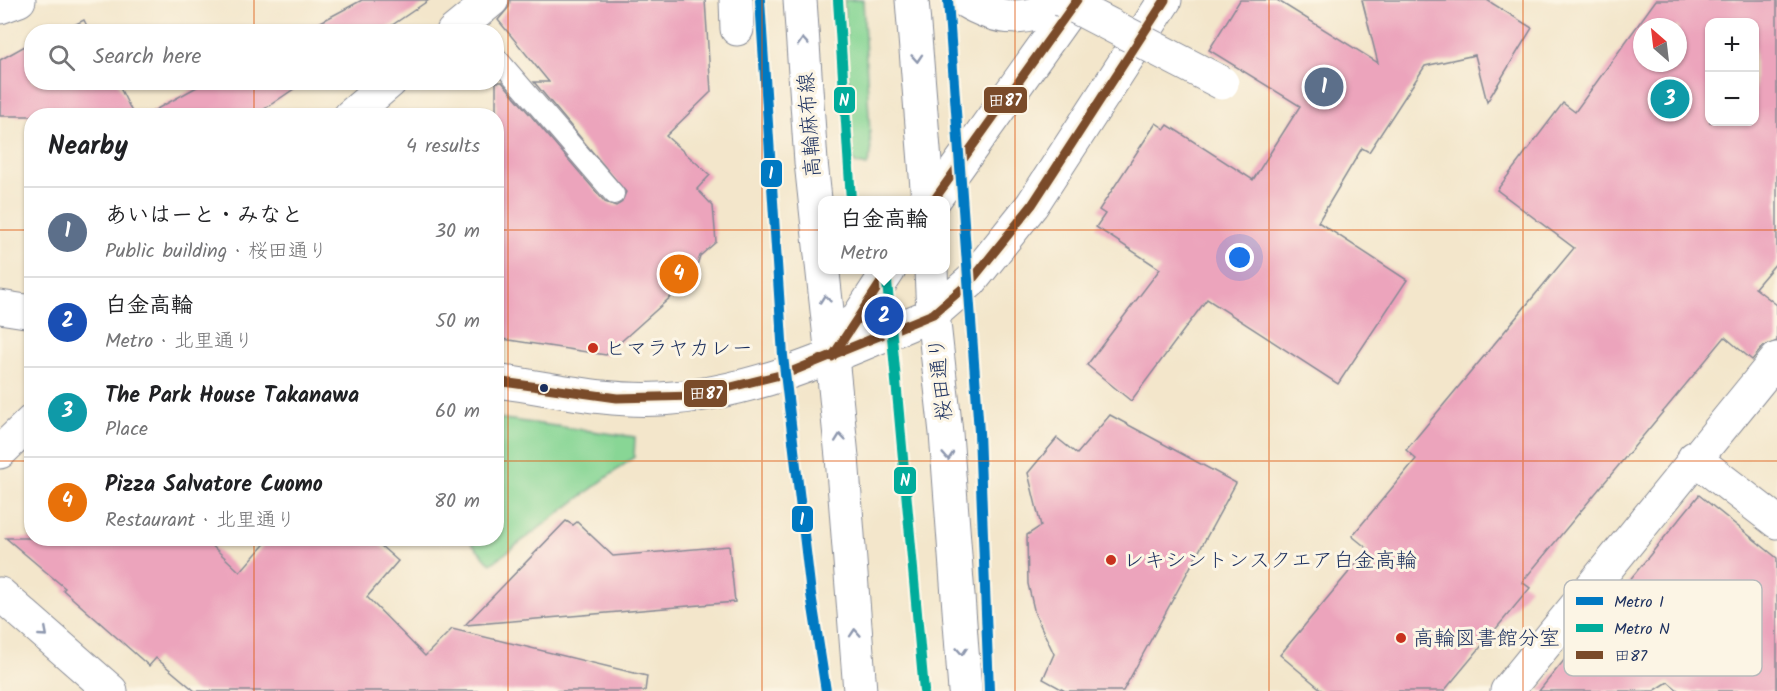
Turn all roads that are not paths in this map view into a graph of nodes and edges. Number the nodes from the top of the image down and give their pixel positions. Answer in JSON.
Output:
{"nodes":[{"id":1,"x":19,"y":0,"type":"edge"},
{"id":2,"x":492,"y":0,"type":"edge"},
{"id":3,"x":800,"y":0,"type":"edge"},
{"id":4,"x":912,"y":0,"type":"edge"},
{"id":5,"x":963,"y":0,"type":"edge"},
{"id":6,"x":1064,"y":0,"type":"edge"},
{"id":7,"x":1077,"y":0,"type":"edge"},
{"id":8,"x":1165,"y":0,"type":"edge"},
{"id":9,"x":0,"y":7,"type":"edge"},
{"id":10,"x":468,"y":24,"type":"edge"},
{"id":11,"x":504,"y":66,"type":"edge"},
{"id":12,"x":1222,"y":83,"type":"dead end"},
{"id":13,"x":381,"y":90,"type":"edge"},
{"id":14,"x":359,"y":108,"type":"edge"},
{"id":15,"x":614,"y":194,"type":"dead end"},
{"id":16,"x":928,"y":196,"type":"edge"},
{"id":17,"x":938,"y":196,"type":"edge"},
{"id":18,"x":818,"y":227,"type":"edge"},
{"id":19,"x":823,"y":274,"type":"edge"},
{"id":20,"x":886,"y":274,"type":"edge"},
{"id":21,"x":931,"y":274,"type":"edge"},
{"id":22,"x":0,"y":307,"type":"edge"},
{"id":23,"x":24,"y":311,"type":"edge"},
{"id":24,"x":933,"y":314,"type":"junction"},
{"id":25,"x":832,"y":357,"type":"junction"},
{"id":26,"x":1777,"y":359,"type":"edge"},
{"id":27,"x":504,"y":382,"type":"edge"},
{"id":28,"x":24,"y":430,"type":"edge"},
{"id":29,"x":0,"y":452,"type":"edge"},
{"id":30,"x":1694,"y":458,"type":"junction"},
{"id":31,"x":1777,"y":522,"type":"edge"},
{"id":32,"x":1596,"y":580,"type":"edge"},
{"id":33,"x":0,"y":594,"type":"edge"},
{"id":34,"x":1564,"y":620,"type":"edge"},
{"id":35,"x":111,"y":691,"type":"edge"},
{"id":36,"x":860,"y":691,"type":"edge"},
{"id":37,"x":965,"y":691,"type":"edge"},
{"id":38,"x":1507,"y":691,"type":"edge"}],
"edges":[{"from":1,"to":9,"type":"main road"},
{"from":2,"to":10,"type":"main road"},
{"from":18,"to":3,"type":"main road","name":"高輪麻布線","one_way":true},
{"from":4,"to":16,"type":"main road","one_way":true},
{"from":5,"to":6,"type":"main road"},
{"from":6,"to":12,"type":"main road","bridge":true},
{"from":7,"to":17,"type":"main road"},
{"from":8,"to":24,"type":"main road","name":"桜田通り"},
{"from":11,"to":15,"type":"lane"},
{"from":13,"to":14,"type":"main road"},
{"from":25,"to":19,"type":"main road","name":"高輪麻布線","one_way":true},
{"from":20,"to":25,"type":"main road"},
{"from":21,"to":24,"type":"main road"},
{"from":22,"to":23,"type":"main road"},
{"from":24,"to":25,"type":"main road"},
{"from":24,"to":37,"type":"main road","name":"桜田通り","one_way":true},
{"from":25,"to":27,"type":"main road"},
{"from":36,"to":25,"type":"main road","one_way":true},
{"from":26,"to":30,"type":"main road"},
{"from":28,"to":29,"type":"main road"},
{"from":30,"to":31,"type":"main road"},
{"from":30,"to":32,"type":"main road"},
{"from":33,"to":35,"type":"main road","one_way":true},
{"from":34,"to":38,"type":"main road"}]}
